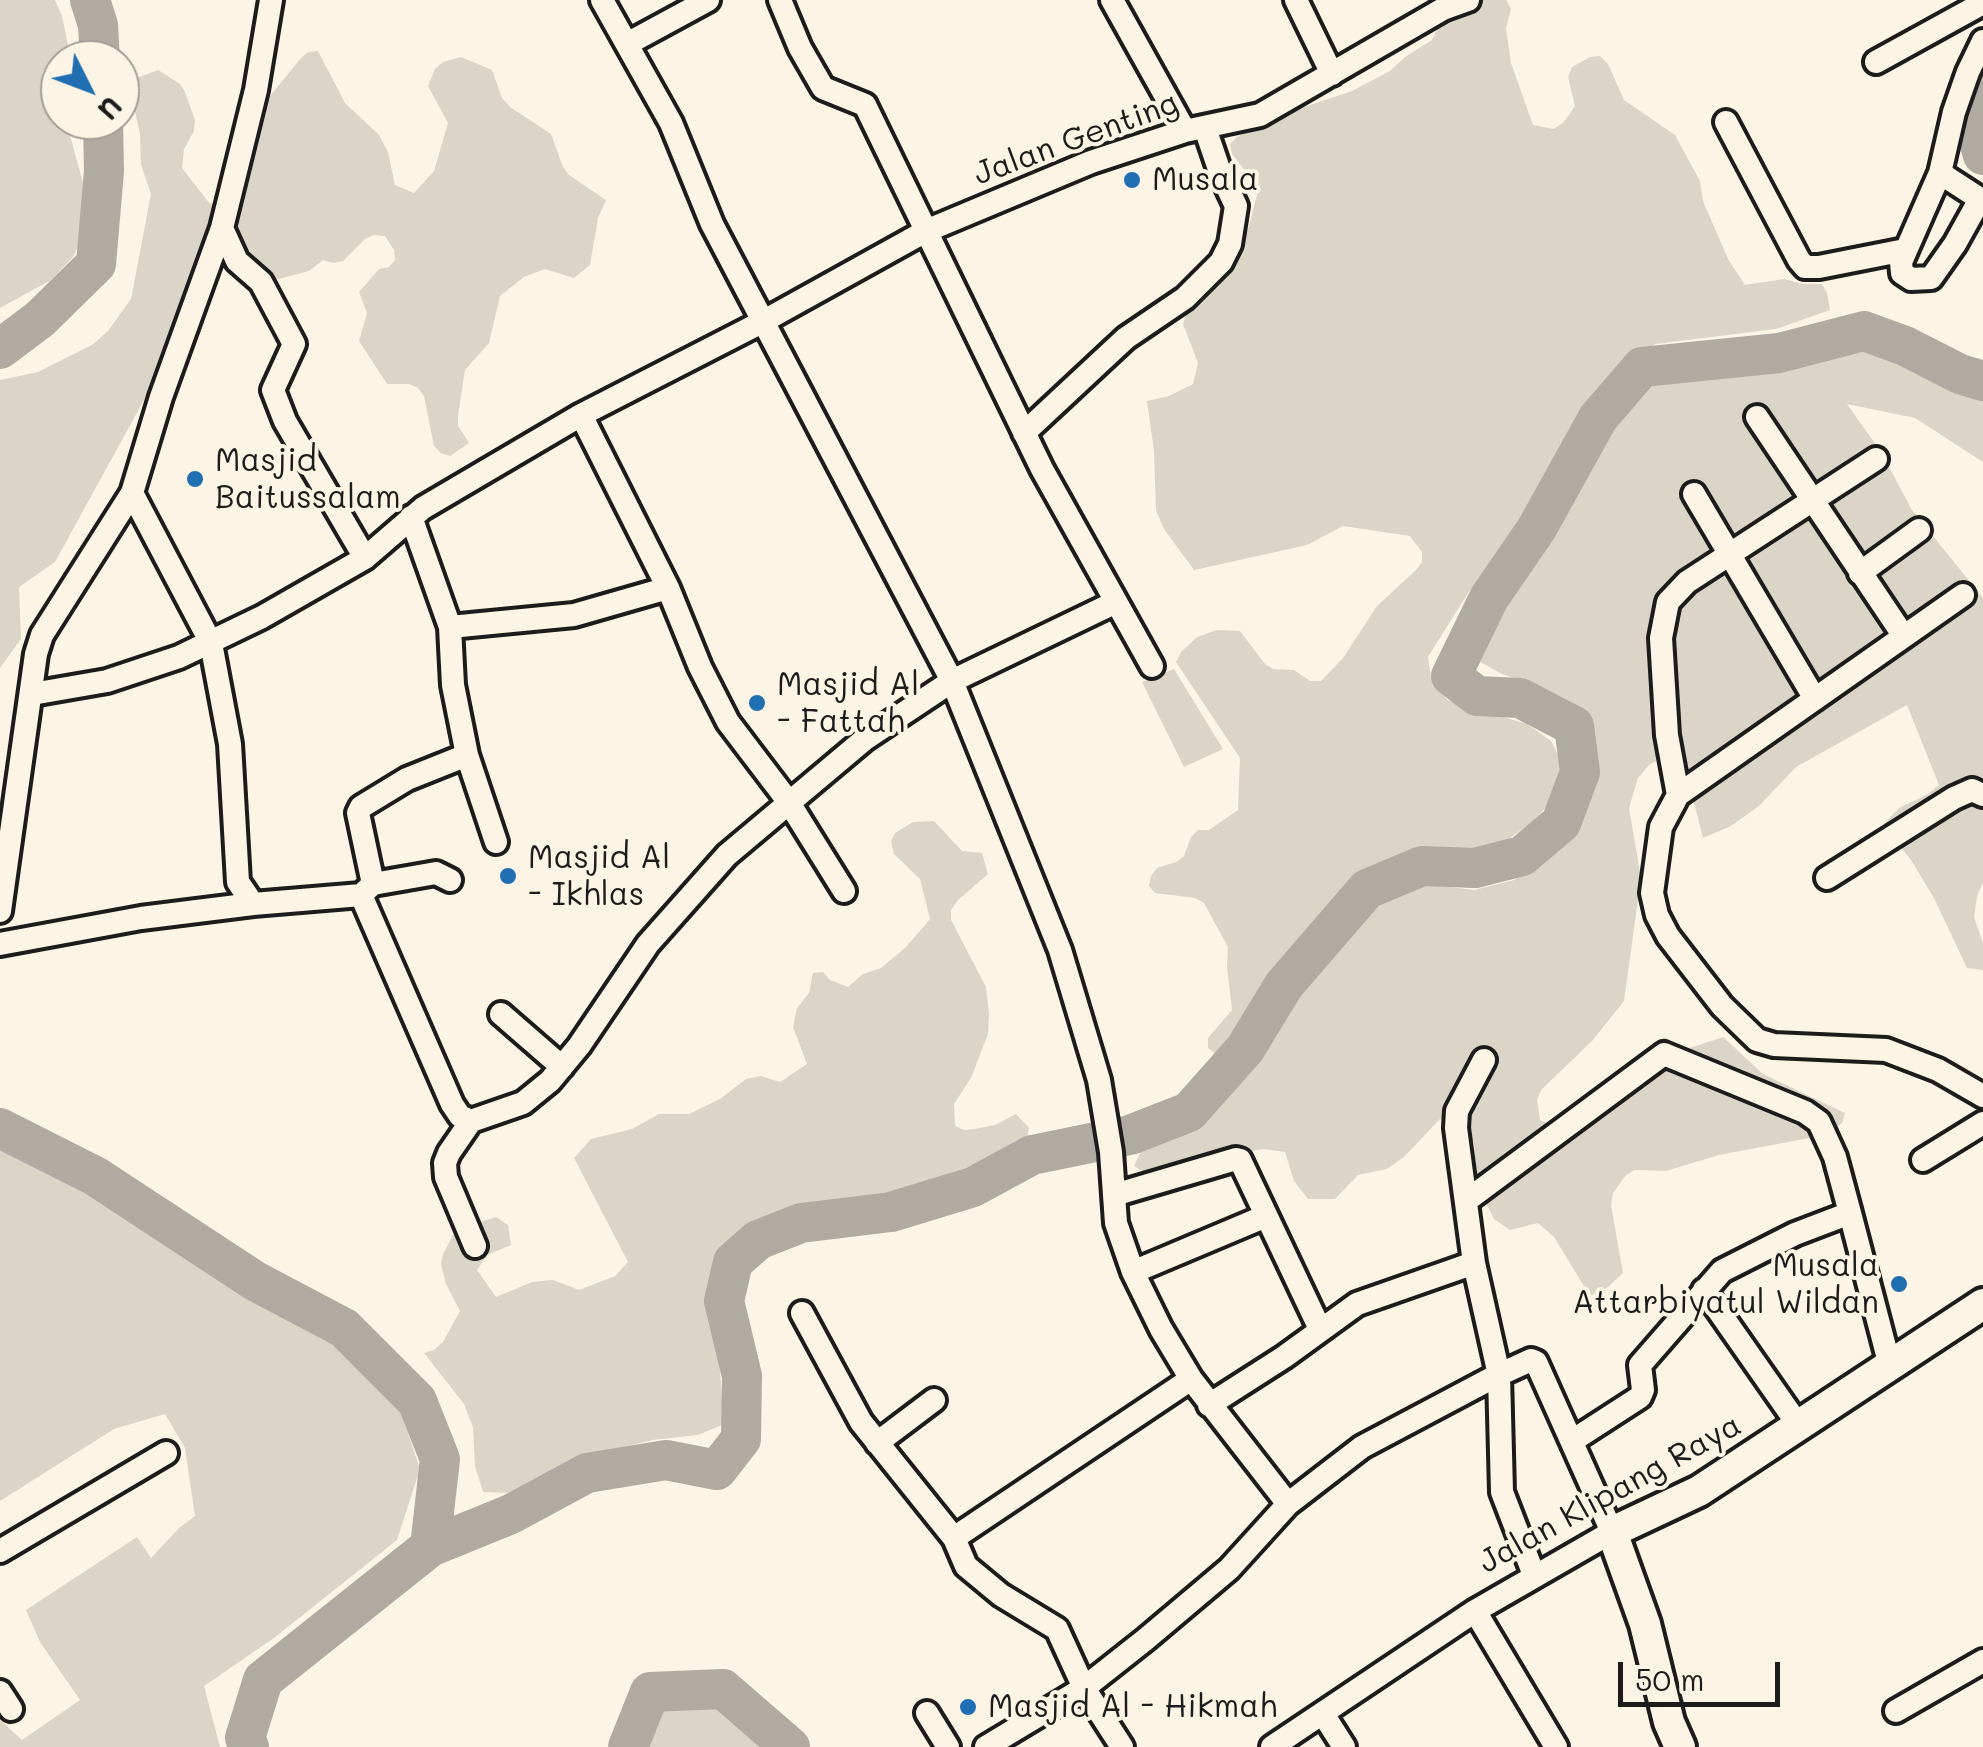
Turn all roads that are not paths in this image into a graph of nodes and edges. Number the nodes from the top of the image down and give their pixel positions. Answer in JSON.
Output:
{"nodes":[{"id":1,"x":270,"y":0,"type":"edge"},
{"id":2,"x":602,"y":0,"type":"edge"},
{"id":3,"x":708,"y":0,"type":"edge"},
{"id":4,"x":780,"y":0,"type":"edge"},
{"id":5,"x":1112,"y":0,"type":"edge"},
{"id":6,"x":1296,"y":0,"type":"edge"},
{"id":7,"x":1468,"y":0,"type":"edge"},
{"id":8,"x":1983,"y":3,"type":"edge"},
{"id":9,"x":1983,"y":41,"type":"edge"},
{"id":10,"x":627,"y":44,"type":"junction"},
{"id":11,"x":1876,"y":62,"type":"dead end"},
{"id":12,"x":1332,"y":74,"type":"junction"},
{"id":13,"x":1726,"y":122,"type":"dead end"},
{"id":14,"x":1195,"y":129,"type":"junction"},
{"id":15,"x":1940,"y":173,"type":"junction"},
{"id":16,"x":1982,"y":199,"type":"edge"},
{"id":17,"x":222,"y":228,"type":"junction"},
{"id":18,"x":926,"y":231,"type":"junction"},
{"id":19,"x":1905,"y":250,"type":"junction"},
{"id":20,"x":762,"y":322,"type":"junction"},
{"id":21,"x":581,"y":415,"type":"junction"},
{"id":22,"x":1757,"y":417,"type":"dead end"},
{"id":23,"x":1024,"y":433,"type":"junction"},
{"id":24,"x":1876,"y":460,"type":"dead end"},
{"id":25,"x":132,"y":494,"type":"junction"},
{"id":26,"x":1694,"y":494,"type":"dead end"},
{"id":27,"x":1812,"y":503,"type":"junction"},
{"id":28,"x":412,"y":517,"type":"junction"},
{"id":29,"x":1918,"y":530,"type":"dead end"},
{"id":30,"x":1730,"y":554,"type":"junction"},
{"id":31,"x":365,"y":558,"type":"junction"},
{"id":32,"x":1860,"y":573,"type":"junction"},
{"id":33,"x":668,"y":588,"type":"junction"},
{"id":34,"x":1963,"y":595,"type":"dead end"},
{"id":35,"x":1116,"y":602,"type":"junction"},
{"id":36,"x":450,"y":627,"type":"junction"},
{"id":37,"x":1903,"y":636,"type":"junction"},
{"id":38,"x":211,"y":643,"type":"junction"},
{"id":39,"x":1152,"y":666,"type":"dead end"},
{"id":40,"x":952,"y":681,"type":"junction"},
{"id":41,"x":32,"y":694,"type":"junction"},
{"id":42,"x":1815,"y":698,"type":"junction"},
{"id":43,"x":467,"y":755,"type":"junction"},
{"id":44,"x":1678,"y":795,"type":"junction"},
{"id":45,"x":1983,"y":795,"type":"edge"},
{"id":46,"x":788,"y":802,"type":"junction"},
{"id":47,"x":496,"y":842,"type":"dead end"},
{"id":48,"x":1827,"y":878,"type":"dead end"},
{"id":49,"x":450,"y":880,"type":"dead end"},
{"id":50,"x":367,"y":890,"type":"junction"},
{"id":51,"x":844,"y":891,"type":"dead end"},
{"id":52,"x":253,"y":904,"type":"junction"},
{"id":53,"x":0,"y":911,"type":"edge"},
{"id":54,"x":0,"y":944,"type":"edge"},
{"id":55,"x":502,"y":1014,"type":"dead end"},
{"id":56,"x":1484,"y":1060,"type":"dead end"},
{"id":57,"x":562,"y":1067,"type":"junction"},
{"id":58,"x":1983,"y":1096,"type":"edge"},
{"id":59,"x":471,"y":1122,"type":"junction"},
{"id":60,"x":1983,"y":1122,"type":"edge"},
{"id":61,"x":1923,"y":1160,"type":"dead end"},
{"id":62,"x":1114,"y":1195,"type":"junction"},
{"id":63,"x":1466,"y":1200,"type":"junction"},
{"id":64,"x":1850,"y":1213,"type":"junction"},
{"id":65,"x":1266,"y":1216,"type":"junction"},
{"id":66,"x":475,"y":1246,"type":"dead end"},
{"id":67,"x":1474,"y":1263,"type":"junction"},
{"id":68,"x":1133,"y":1272,"type":"junction"},
{"id":69,"x":1704,"y":1290,"type":"junction"},
{"id":70,"x":1983,"y":1304,"type":"edge"},
{"id":71,"x":802,"y":1313,"type":"dead end"},
{"id":72,"x":1320,"y":1329,"type":"junction"},
{"id":73,"x":1890,"y":1366,"type":"junction"},
{"id":74,"x":1499,"y":1375,"type":"junction"},
{"id":75,"x":1191,"y":1379,"type":"junction"},
{"id":76,"x":934,"y":1400,"type":"dead end"},
{"id":77,"x":1210,"y":1404,"type":"junction"},
{"id":78,"x":1799,"y":1426,"type":"junction"},
{"id":79,"x":1572,"y":1441,"type":"junction"},
{"id":80,"x":877,"y":1443,"type":"junction"},
{"id":81,"x":166,"y":1454,"type":"dead end"},
{"id":82,"x":1288,"y":1504,"type":"junction"},
{"id":83,"x":1612,"y":1532,"type":"junction"},
{"id":84,"x":954,"y":1538,"type":"junction"},
{"id":85,"x":0,"y":1552,"type":"edge"},
{"id":86,"x":1534,"y":1574,"type":"junction"},
{"id":87,"x":1475,"y":1610,"type":"junction"},
{"id":88,"x":1983,"y":1661,"type":"edge"},
{"id":89,"x":1084,"y":1688,"type":"junction"},
{"id":90,"x":1896,"y":1711,"type":"dead end"},
{"id":91,"x":928,"y":1713,"type":"dead end"},
{"id":92,"x":1323,"y":1714,"type":"junction"},
{"id":93,"x":948,"y":1747,"type":"edge"},
{"id":94,"x":986,"y":1747,"type":"edge"},
{"id":95,"x":1122,"y":1747,"type":"edge"},
{"id":96,"x":1272,"y":1747,"type":"edge"},
{"id":97,"x":1344,"y":1747,"type":"edge"},
{"id":98,"x":1556,"y":1747,"type":"edge"},
{"id":99,"x":1680,"y":1747,"type":"edge"}],
"edges":[{"from":1,"to":17,"type":"street"},
{"from":2,"to":10,"type":"street"},
{"from":3,"to":10,"type":"street"},
{"from":4,"to":18,"type":"street"},
{"from":5,"to":14,"type":"street"},
{"from":6,"to":12,"type":"street"},
{"from":7,"to":12,"type":"street","name":"Jalan Genting"},
{"from":8,"to":11,"type":"street"},
{"from":9,"to":15,"type":"street"},
{"from":10,"to":20,"type":"street"},
{"from":12,"to":14,"type":"street","name":"Jalan Genting"},
{"from":13,"to":19,"type":"street"},
{"from":14,"to":18,"type":"street","name":"Jalan Genting"},
{"from":14,"to":23,"type":"street"},
{"from":15,"to":16,"type":"street"},
{"from":15,"to":19,"type":"street"},
{"from":16,"to":19,"type":"street"},
{"from":17,"to":25,"type":"street"},
{"from":17,"to":31,"type":"street"},
{"from":18,"to":20,"type":"street","name":"Jalan Genting"},
{"from":18,"to":23,"type":"street"},
{"from":20,"to":21,"type":"street","name":"Jalan Genting"},
{"from":20,"to":40,"type":"street"},
{"from":21,"to":28,"type":"street","name":"Jalan Genting"},
{"from":21,"to":33,"type":"street"},
{"from":22,"to":27,"type":"street"},
{"from":23,"to":35,"type":"street"},
{"from":24,"to":27,"type":"street"},
{"from":25,"to":38,"type":"street"},
{"from":25,"to":41,"type":"street"},
{"from":26,"to":30,"type":"street"},
{"from":27,"to":30,"type":"street"},
{"from":27,"to":32,"type":"street"},
{"from":28,"to":31,"type":"street","name":"Jalan Genting"},
{"from":28,"to":36,"type":"street"},
{"from":29,"to":32,"type":"street"},
{"from":30,"to":42,"type":"street"},
{"from":30,"to":44,"type":"street"},
{"from":31,"to":38,"type":"street","name":"Jalan Genting"},
{"from":32,"to":37,"type":"street"},
{"from":33,"to":36,"type":"street"},
{"from":33,"to":46,"type":"street"},
{"from":34,"to":37,"type":"street"},
{"from":35,"to":39,"type":"street"},
{"from":35,"to":40,"type":"street"},
{"from":36,"to":43,"type":"street"},
{"from":37,"to":42,"type":"street"},
{"from":38,"to":41,"type":"street","name":"Jalan Genting"},
{"from":38,"to":52,"type":"street"},
{"from":40,"to":46,"type":"street"},
{"from":40,"to":62,"type":"street"},
{"from":41,"to":53,"type":"street"},
{"from":42,"to":44,"type":"street"},
{"from":43,"to":47,"type":"street"},
{"from":43,"to":50,"type":"street"},
{"from":44,"to":58,"type":"street"},
{"from":45,"to":48,"type":"street"},
{"from":46,"to":51,"type":"street"},
{"from":46,"to":57,"type":"street"},
{"from":49,"to":50,"type":"street"},
{"from":50,"to":52,"type":"street"},
{"from":50,"to":59,"type":"street"},
{"from":52,"to":54,"type":"street"},
{"from":55,"to":57,"type":"street"},
{"from":56,"to":63,"type":"street"},
{"from":57,"to":59,"type":"street"},
{"from":59,"to":66,"type":"street"},
{"from":60,"to":61,"type":"street"},
{"from":62,"to":65,"type":"street"},
{"from":62,"to":68,"type":"street"},
{"from":63,"to":64,"type":"street"},
{"from":63,"to":67,"type":"street"},
{"from":64,"to":69,"type":"street"},
{"from":64,"to":73,"type":"street"},
{"from":65,"to":68,"type":"street"},
{"from":65,"to":72,"type":"street"},
{"from":67,"to":72,"type":"street"},
{"from":67,"to":74,"type":"street"},
{"from":68,"to":75,"type":"street"},
{"from":69,"to":78,"type":"street"},
{"from":69,"to":79,"type":"street"},
{"from":70,"to":73,"type":"main road","name":"Jalan Klipang Raya"},
{"from":71,"to":80,"type":"street"},
{"from":72,"to":77,"type":"street"},
{"from":73,"to":78,"type":"main road","name":"Jalan Klipang Raya"},
{"from":74,"to":79,"type":"street"},
{"from":74,"to":82,"type":"street"},
{"from":74,"to":86,"type":"street"},
{"from":75,"to":77,"type":"street"},
{"from":75,"to":84,"type":"street"},
{"from":76,"to":80,"type":"street"},
{"from":77,"to":82,"type":"street"},
{"from":78,"to":83,"type":"main road","name":"Jalan Klipang Raya"},
{"from":79,"to":83,"type":"street"},
{"from":80,"to":84,"type":"street"},
{"from":81,"to":85,"type":"street"},
{"from":82,"to":89,"type":"street"},
{"from":83,"to":86,"type":"street","name":"Jalan Klipang Raya"},
{"from":83,"to":99,"type":"main road"},
{"from":84,"to":89,"type":"street"},
{"from":86,"to":87,"type":"street","name":"Jalan Klipang Raya"},
{"from":87,"to":92,"type":"street","name":"Jalan Klipang Raya"},
{"from":87,"to":98,"type":"street"},
{"from":88,"to":90,"type":"street"},
{"from":89,"to":94,"type":"street"},
{"from":89,"to":95,"type":"street"},
{"from":91,"to":93,"type":"street"},
{"from":92,"to":96,"type":"street","name":"Jalan Klipang Raya"},
{"from":92,"to":97,"type":"street"}]}
